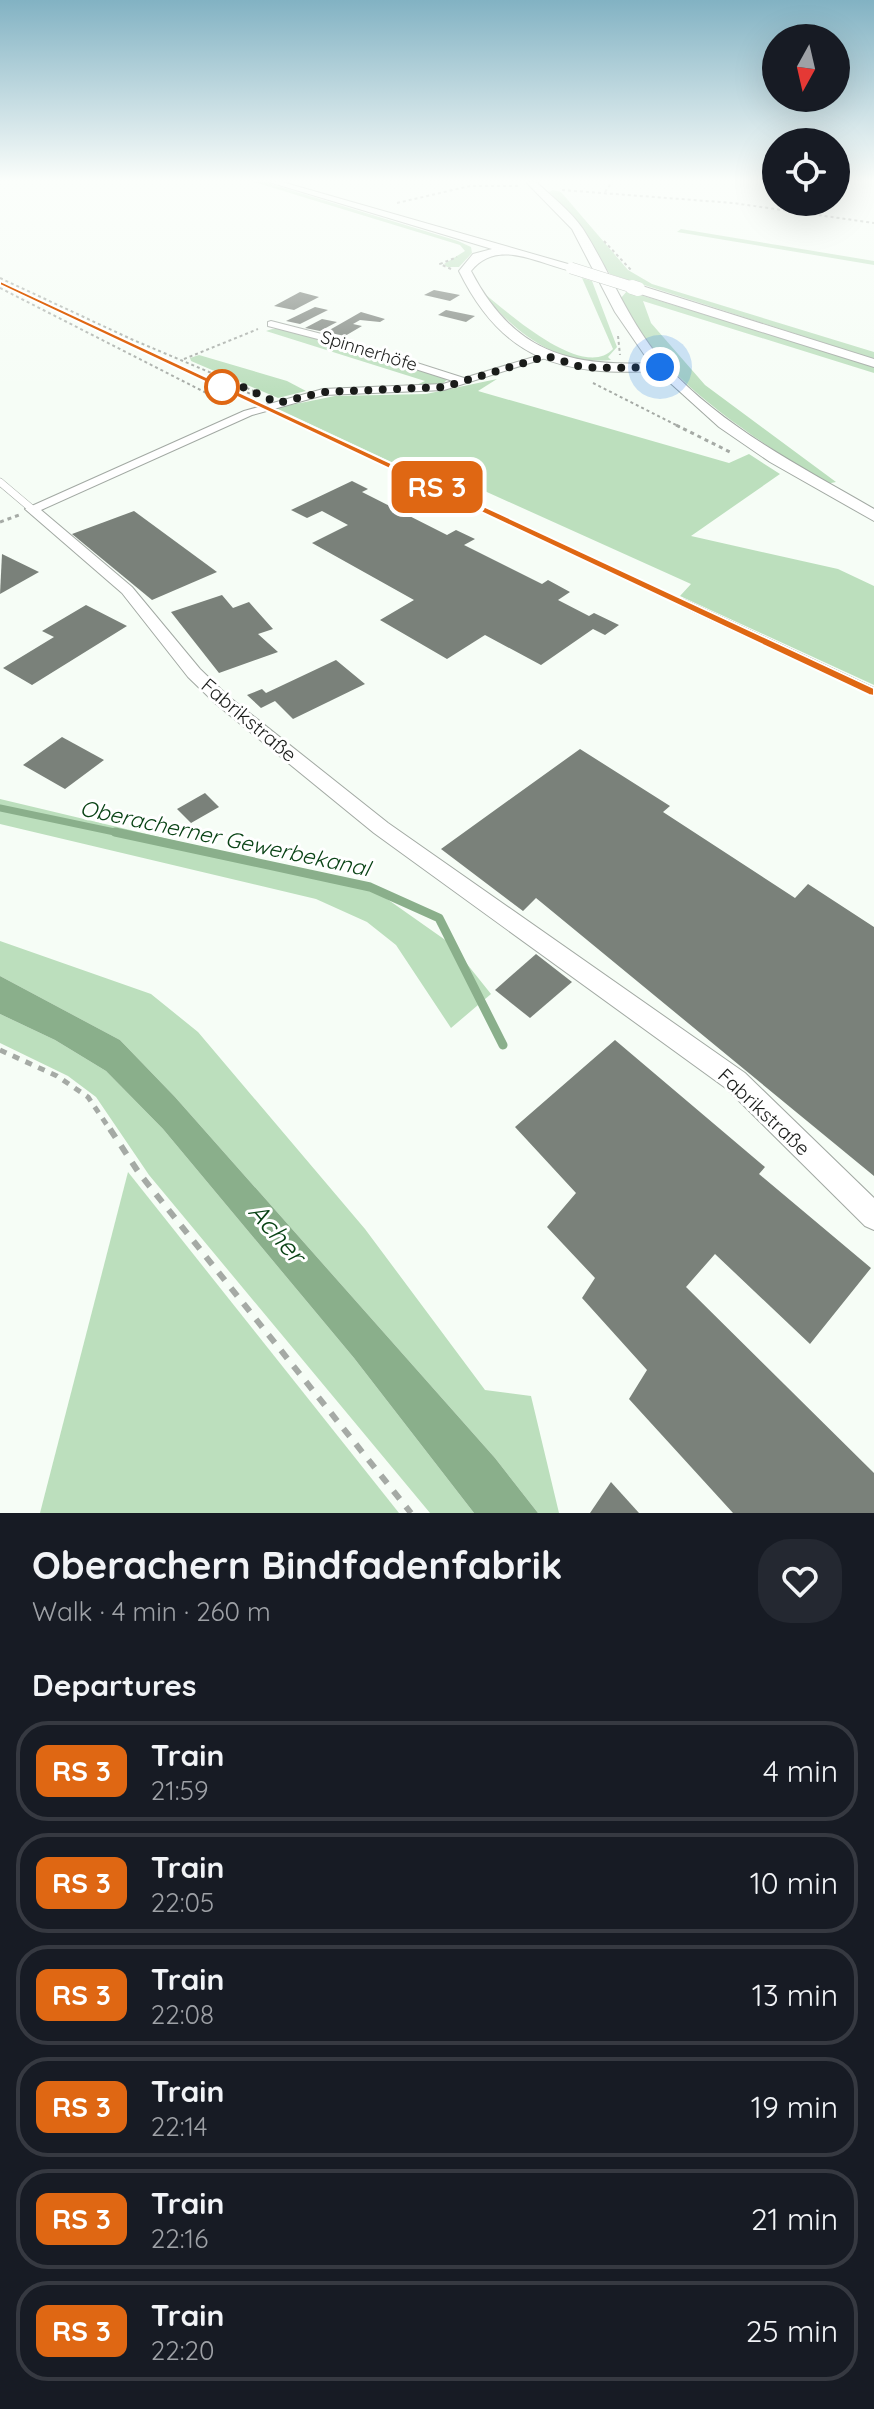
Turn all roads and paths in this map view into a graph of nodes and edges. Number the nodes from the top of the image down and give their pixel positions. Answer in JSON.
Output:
{"nodes":[{"id":1,"x":474,"y":253,"type":"edge"},
{"id":2,"x":497,"y":253,"type":"edge"},
{"id":3,"x":520,"y":253,"type":"joint"},
{"id":4,"x":590,"y":253,"type":"edge"},
{"id":5,"x":615,"y":253,"type":"edge"},
{"id":6,"x":473,"y":261,"type":"junction"},
{"id":7,"x":0,"y":278,"type":"edge"},
{"id":8,"x":639,"y":282,"type":"junction"},
{"id":9,"x":0,"y":288,"type":"edge"},
{"id":10,"x":271,"y":324,"type":"joint"},
{"id":11,"x":547,"y":356,"type":"junction"},
{"id":12,"x":182,"y":359,"type":"junction"},
{"id":13,"x":172,"y":362,"type":"dead end"},
{"id":14,"x":874,"y":363,"type":"edge"},
{"id":15,"x":660,"y":367,"type":"junction"},
{"id":16,"x":587,"y":381,"type":"dead end"},
{"id":17,"x":466,"y":382,"type":"junction"},
{"id":18,"x":236,"y":392,"type":"dead end"},
{"id":19,"x":278,"y":403,"type":"junction"},
{"id":20,"x":253,"y":405,"type":"junction"},
{"id":21,"x":730,"y":452,"type":"dead end"},
{"id":22,"x":0,"y":482,"type":"edge"},
{"id":23,"x":32,"y":509,"type":"junction"},
{"id":24,"x":874,"y":516,"type":"edge"},
{"id":25,"x":0,"y":1050,"type":"edge"},
{"id":26,"x":874,"y":1217,"type":"edge"},
{"id":27,"x":411,"y":1513,"type":"edge"}],
"edges":[{"from":1,"to":6,"type":"main road"},
{"from":2,"to":6,"type":"main road"},
{"from":3,"to":6,"type":"main road"},
{"from":3,"to":8,"type":"main road","bridge":true},
{"from":4,"to":15,"type":"main road"},
{"from":5,"to":8,"type":"path"},
{"from":6,"to":11,"type":"main road"},
{"from":7,"to":12,"type":"path"},
{"from":8,"to":14,"type":"main road"},
{"from":9,"to":20,"type":"path"},
{"from":10,"to":12,"type":"path"},
{"from":10,"to":17,"type":"street","name":"Spinnerhöfe"},
{"from":11,"to":15,"type":"main road"},
{"from":11,"to":17,"type":"street"},
{"from":12,"to":13,"type":"path"},
{"from":12,"to":19,"type":"path"},
{"from":15,"to":24,"type":"main road"},
{"from":16,"to":21,"type":"path"},
{"from":17,"to":19,"type":"street"},
{"from":18,"to":20,"type":"path"},
{"from":19,"to":20,"type":"street"},
{"from":20,"to":23,"type":"street"},
{"from":22,"to":23,"type":"lane"},
{"from":23,"to":26,"type":"street","name":"Fabrikstraße"},
{"from":25,"to":27,"type":"path"}]}
